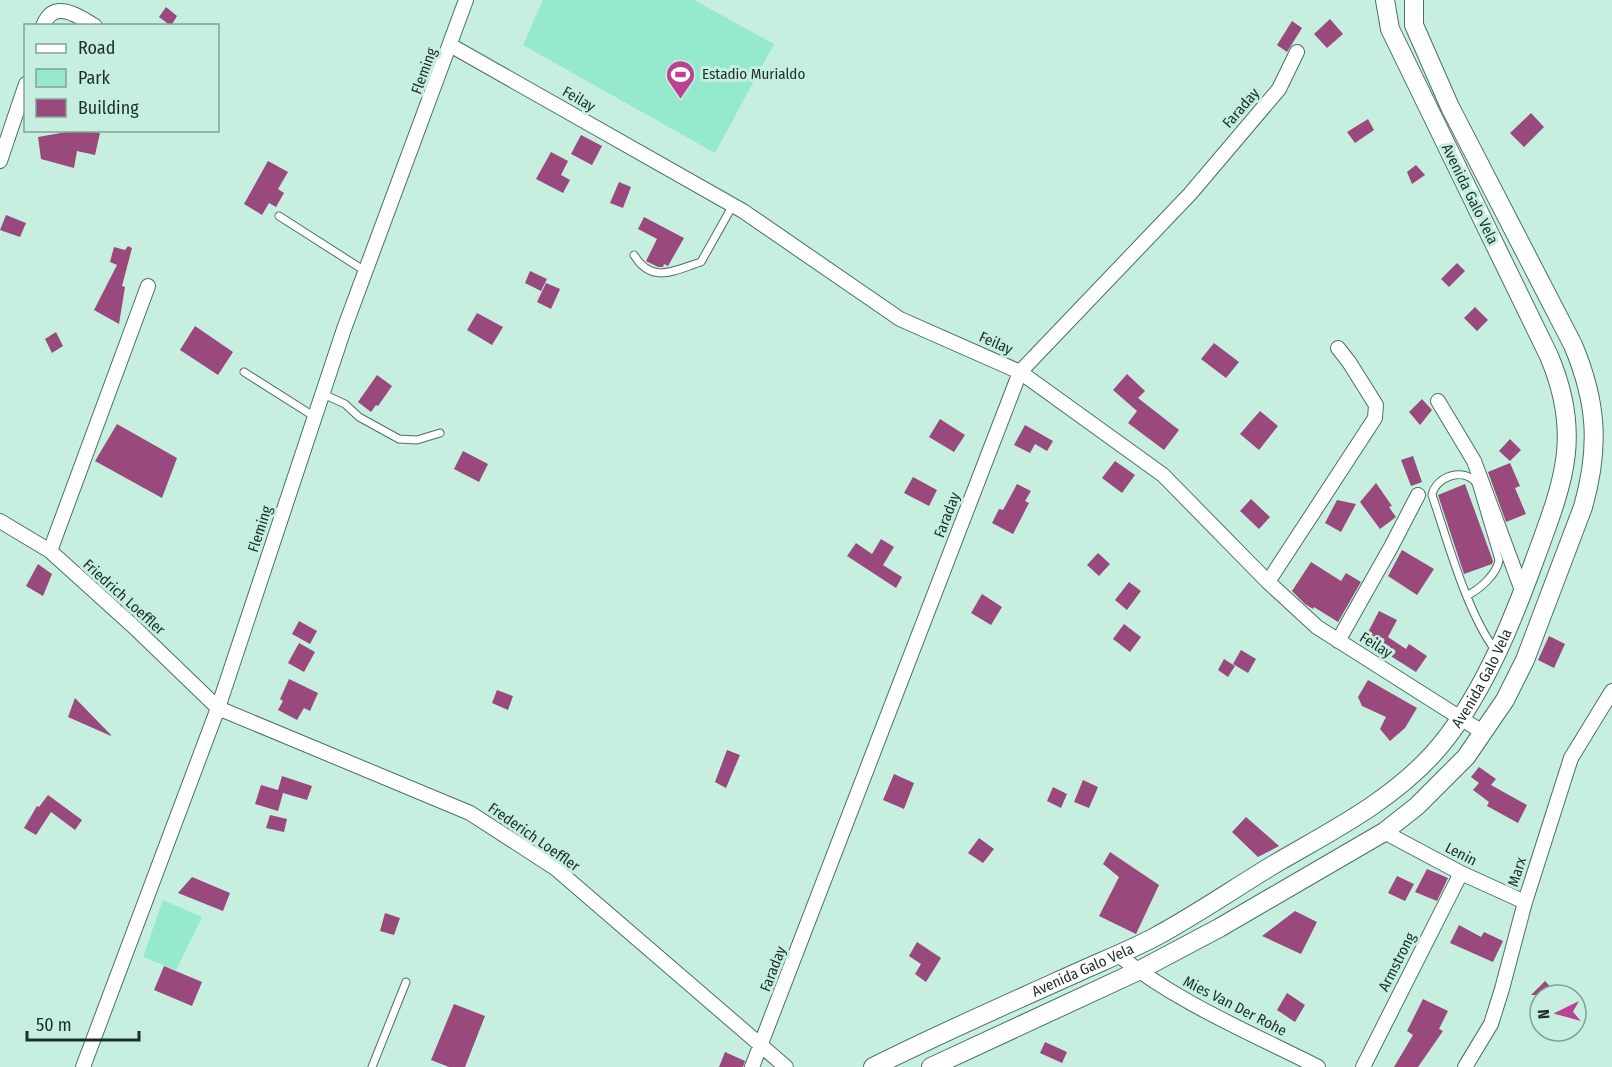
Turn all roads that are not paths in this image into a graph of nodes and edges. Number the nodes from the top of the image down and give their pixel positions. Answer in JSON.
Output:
{"nodes":[{"id":1,"x":466,"y":0,"type":"edge"},
{"id":2,"x":1385,"y":0,"type":"edge"},
{"id":3,"x":1414,"y":0,"type":"edge"},
{"id":4,"x":44,"y":24,"type":"edge"},
{"id":5,"x":92,"y":24,"type":"edge"},
{"id":6,"x":450,"y":45,"type":"junction"},
{"id":7,"x":1298,"y":52,"type":"dead end"},
{"id":8,"x":24,"y":90,"type":"edge"},
{"id":9,"x":0,"y":161,"type":"edge"},
{"id":10,"x":733,"y":205,"type":"junction"},
{"id":11,"x":279,"y":216,"type":"dead end"},
{"id":12,"x":634,"y":255,"type":"dead end"},
{"id":13,"x":365,"y":271,"type":"junction"},
{"id":14,"x":148,"y":286,"type":"dead end"},
{"id":15,"x":1338,"y":348,"type":"dead end"},
{"id":16,"x":244,"y":372,"type":"dead end"},
{"id":17,"x":1020,"y":372,"type":"junction"},
{"id":18,"x":323,"y":394,"type":"junction"},
{"id":19,"x":1438,"y":401,"type":"dead end"},
{"id":20,"x":315,"y":417,"type":"junction"},
{"id":21,"x":440,"y":433,"type":"dead end"},
{"id":22,"x":1418,"y":495,"type":"dead end"},
{"id":23,"x":0,"y":521,"type":"edge"},
{"id":24,"x":50,"y":551,"type":"junction"},
{"id":25,"x":1268,"y":582,"type":"junction"},
{"id":26,"x":1523,"y":593,"type":"junction"},
{"id":27,"x":1468,"y":595,"type":"junction"},
{"id":28,"x":1338,"y":641,"type":"junction"},
{"id":29,"x":1496,"y":652,"type":"junction"},
{"id":30,"x":1612,"y":691,"type":"edge"},
{"id":31,"x":218,"y":708,"type":"junction"},
{"id":32,"x":1461,"y":719,"type":"junction"},
{"id":33,"x":1484,"y":733,"type":"junction"},
{"id":34,"x":1384,"y":832,"type":"junction"},
{"id":35,"x":1461,"y":873,"type":"junction"},
{"id":36,"x":1525,"y":902,"type":"junction"},
{"id":37,"x":1117,"y":954,"type":"junction"},
{"id":38,"x":1138,"y":971,"type":"junction"},
{"id":39,"x":406,"y":982,"type":"dead end"},
{"id":40,"x":761,"y":1046,"type":"junction"},
{"id":41,"x":83,"y":1067,"type":"edge"},
{"id":42,"x":372,"y":1067,"type":"edge"},
{"id":43,"x":752,"y":1067,"type":"edge"},
{"id":44,"x":786,"y":1067,"type":"edge"},
{"id":45,"x":873,"y":1067,"type":"edge"},
{"id":46,"x":931,"y":1067,"type":"edge"},
{"id":47,"x":1318,"y":1067,"type":"edge"},
{"id":48,"x":1363,"y":1067,"type":"edge"},
{"id":49,"x":1465,"y":1067,"type":"edge"}],
"edges":[{"from":1,"to":6,"type":"street","name":"Fleming"},
{"from":2,"to":26,"type":"main road","name":"Avenida Galo Vela"},
{"from":3,"to":33,"type":"main road","name":"Avenida Galo Vela"},
{"from":4,"to":5,"type":"street"},
{"from":6,"to":10,"type":"street","name":"Feilay"},
{"from":6,"to":13,"type":"street","name":"Fleming"},
{"from":7,"to":17,"type":"street","name":"Faraday"},
{"from":8,"to":9,"type":"street"},
{"from":10,"to":12,"type":"lane"},
{"from":10,"to":17,"type":"street","name":"Feilay"},
{"from":11,"to":13,"type":"lane"},
{"from":13,"to":18,"type":"street","name":"Fleming"},
{"from":14,"to":24,"type":"street"},
{"from":15,"to":25,"type":"street"},
{"from":16,"to":20,"type":"lane"},
{"from":17,"to":25,"type":"street","name":"Feilay"},
{"from":17,"to":40,"type":"street","name":"Faraday"},
{"from":18,"to":20,"type":"street","name":"Fleming"},
{"from":18,"to":21,"type":"lane"},
{"from":19,"to":26,"type":"street"},
{"from":20,"to":31,"type":"street","name":"Fleming"},
{"from":22,"to":28,"type":"street"},
{"from":23,"to":24,"type":"street","name":"Friedrich Loeffler"},
{"from":24,"to":31,"type":"street","name":"Friedrich Loeffler"},
{"from":25,"to":28,"type":"street","name":"Feilay"},
{"from":26,"to":29,"type":"main road","name":"Avenida Galo Vela"},
{"from":27,"to":27,"type":"lane"},
{"from":27,"to":29,"type":"lane"},
{"from":28,"to":32,"type":"street","name":"Feilay"},
{"from":29,"to":32,"type":"main road","name":"Avenida Galo Vela"},
{"from":30,"to":36,"type":"street","name":"Marx"},
{"from":31,"to":40,"type":"street","name":"Frederich Loeffler"},
{"from":31,"to":41,"type":"street","name":"Fleming"},
{"from":32,"to":33,"type":"street","name":"Feilay"},
{"from":32,"to":37,"type":"main road","name":"Avenida Galo Vela"},
{"from":33,"to":34,"type":"main road","name":"Avenida Galo Vela"},
{"from":34,"to":35,"type":"street","name":"Lenin"},
{"from":34,"to":38,"type":"main road","name":"Avenida Galo Vela"},
{"from":35,"to":36,"type":"street","name":"Lenin"},
{"from":35,"to":48,"type":"street","name":"Armstrong"},
{"from":36,"to":49,"type":"street","name":"Marx"},
{"from":37,"to":38,"type":"street","name":"Mies Van Der Rohe"},
{"from":37,"to":45,"type":"main road","name":"Avenida Galo Vela"},
{"from":38,"to":46,"type":"main road","name":"Avenida Galo Vela"},
{"from":38,"to":47,"type":"street","name":"Mies Van Der Rohe"},
{"from":39,"to":42,"type":"lane"},
{"from":40,"to":43,"type":"street","name":"Faraday"},
{"from":40,"to":44,"type":"street","name":"Frederich Loeffler"}]}
